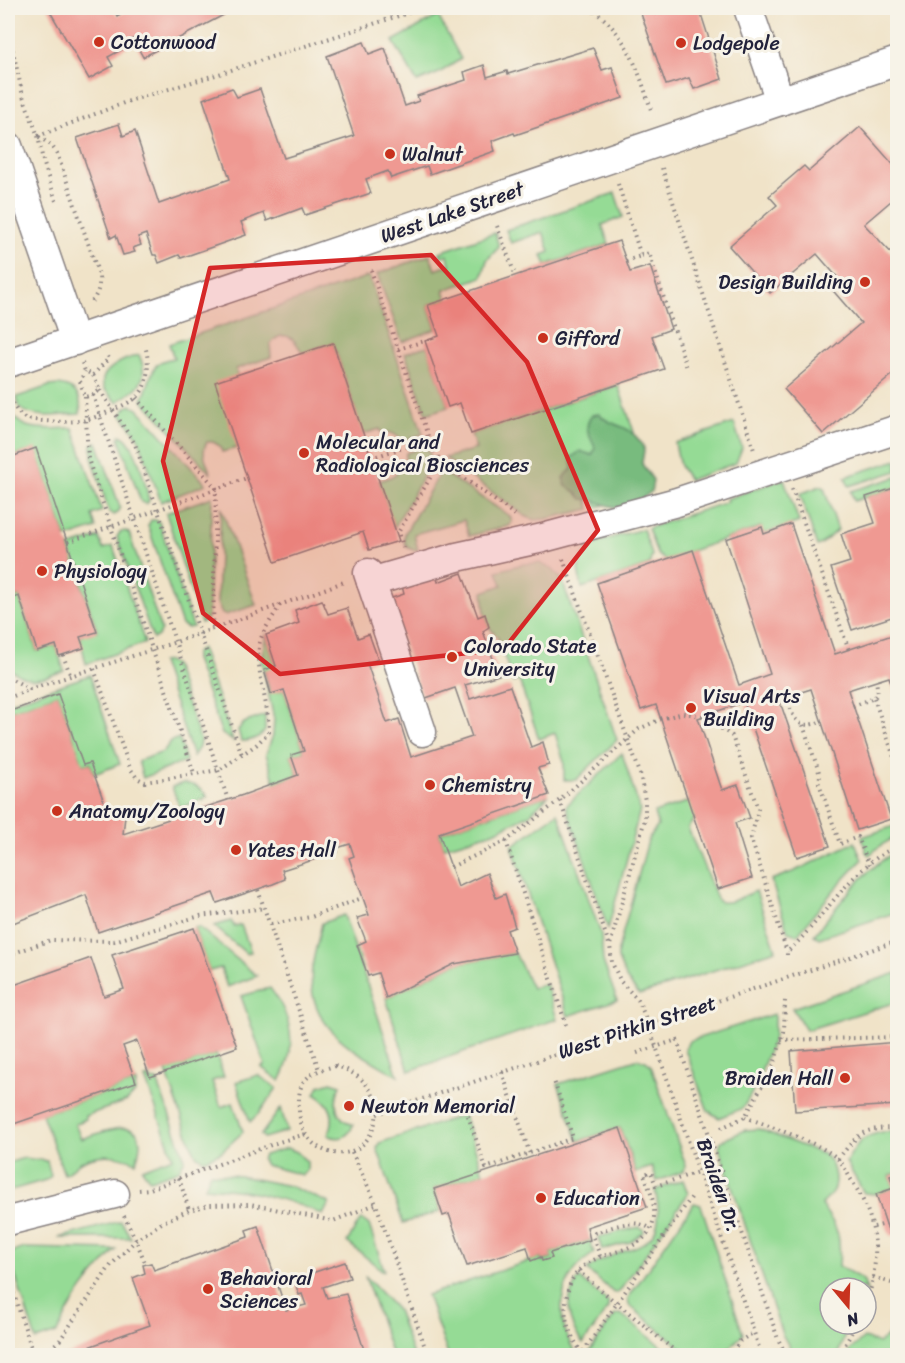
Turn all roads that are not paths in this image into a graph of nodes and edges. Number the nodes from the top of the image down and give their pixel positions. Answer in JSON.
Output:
{"nodes":[{"id":1,"x":748,"y":8,"type":"edge"},
{"id":2,"x":897,"y":61,"type":"edge"},
{"id":3,"x":780,"y":100,"type":"junction"},
{"id":4,"x":8,"y":146,"type":"edge"},
{"id":5,"x":75,"y":341,"type":"junction"},
{"id":6,"x":8,"y":363,"type":"edge"},
{"id":7,"x":897,"y":429,"type":"edge"},
{"id":8,"x":422,"y":732,"type":"dead end"},
{"id":9,"x":119,"y":1205,"type":"road end"},
{"id":10,"x":8,"y":1221,"type":"edge"}],
"edges":[{"from":1,"to":3,"type":"street"},
{"from":2,"to":3,"type":"street","name":"West Lake Street"},
{"from":3,"to":5,"type":"street","name":"West Lake Street"},
{"from":4,"to":5,"type":"street"},
{"from":5,"to":6,"type":"street","name":"West Lake Street"},
{"from":7,"to":8,"type":"street"},
{"from":9,"to":10,"type":"street"}]}
